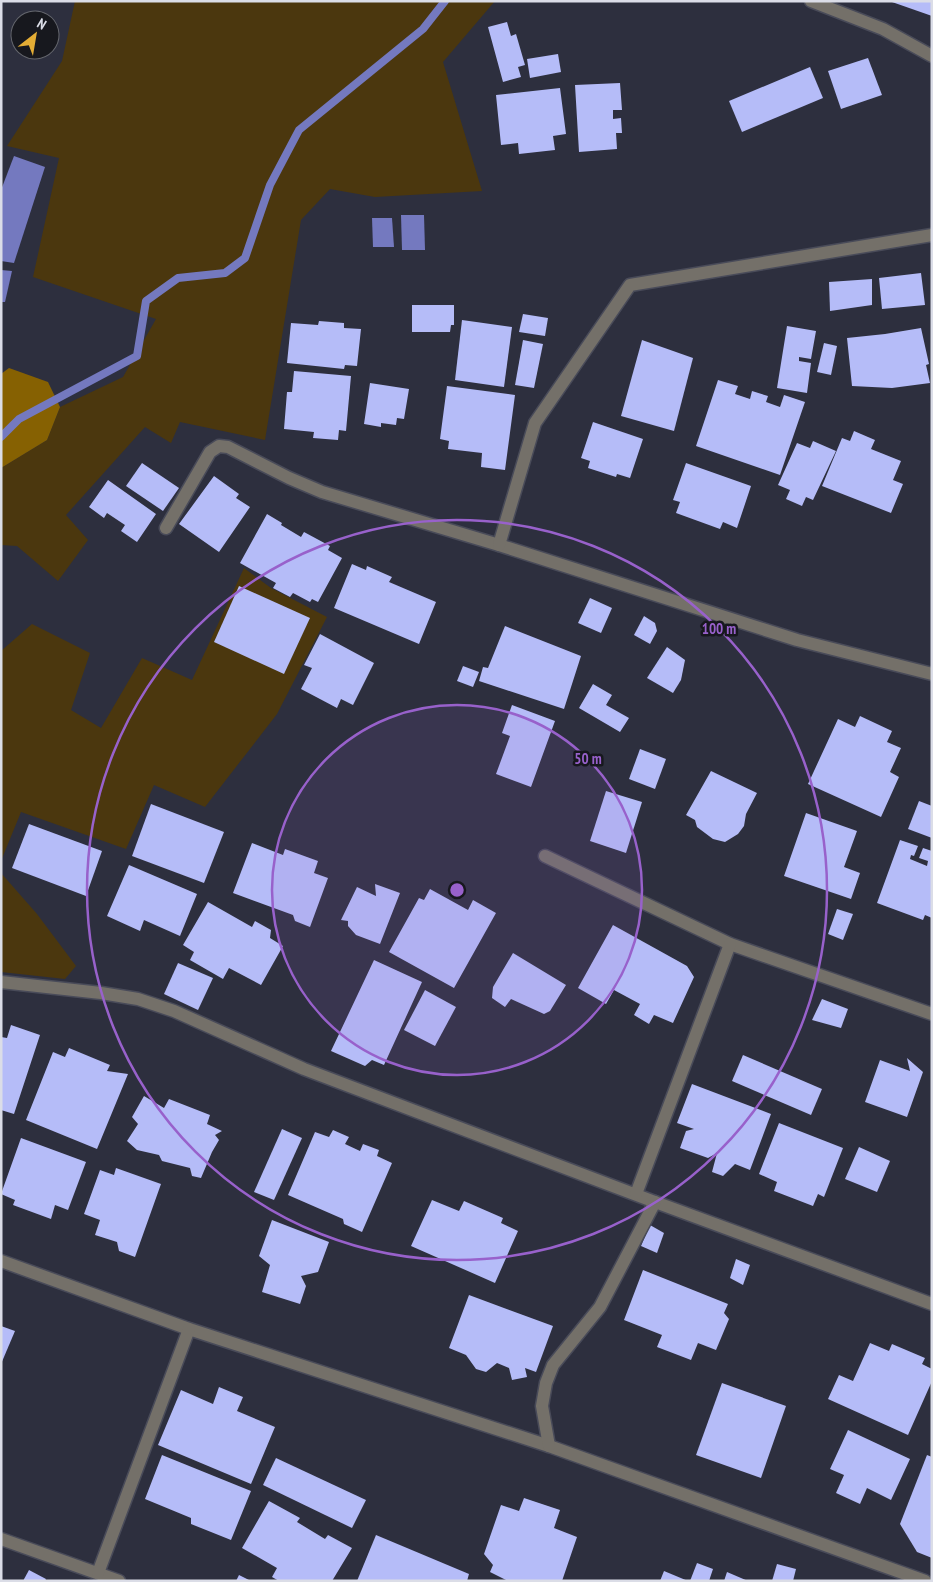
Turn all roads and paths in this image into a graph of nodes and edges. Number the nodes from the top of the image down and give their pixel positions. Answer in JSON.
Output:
{"nodes":[{"id":1,"x":811,"y":1,"type":"edge"},
{"id":2,"x":932,"y":56,"type":"edge"},
{"id":3,"x":932,"y":235,"type":"edge"},
{"id":4,"x":166,"y":528,"type":"dead end"},
{"id":5,"x":499,"y":544,"type":"junction"},
{"id":6,"x":932,"y":674,"type":"edge"},
{"id":7,"x":544,"y":856,"type":"dead end"},
{"id":8,"x":730,"y":944,"type":"junction"},
{"id":9,"x":1,"y":982,"type":"edge"},
{"id":10,"x":932,"y":1014,"type":"edge"},
{"id":11,"x":636,"y":1194,"type":"junction"},
{"id":12,"x":655,"y":1202,"type":"junction"},
{"id":13,"x":1,"y":1261,"type":"edge"},
{"id":14,"x":932,"y":1304,"type":"edge"},
{"id":15,"x":189,"y":1329,"type":"junction"},
{"id":16,"x":549,"y":1446,"type":"junction"},
{"id":17,"x":1,"y":1539,"type":"edge"},
{"id":18,"x":98,"y":1573,"type":"junction"},
{"id":19,"x":119,"y":1581,"type":"edge"},
{"id":20,"x":925,"y":1581,"type":"edge"}],
"edges":[{"from":1,"to":2,"type":"street"},
{"from":3,"to":5,"type":"street"},
{"from":4,"to":5,"type":"street"},
{"from":5,"to":6,"type":"street"},
{"from":7,"to":8,"type":"street"},
{"from":8,"to":10,"type":"street"},
{"from":8,"to":11,"type":"street"},
{"from":9,"to":11,"type":"street"},
{"from":11,"to":12,"type":"street"},
{"from":12,"to":14,"type":"street"},
{"from":12,"to":16,"type":"street"},
{"from":13,"to":15,"type":"street"},
{"from":15,"to":16,"type":"street"},
{"from":15,"to":18,"type":"street"},
{"from":16,"to":20,"type":"street"},
{"from":17,"to":18,"type":"street"},
{"from":18,"to":19,"type":"street"}]}
